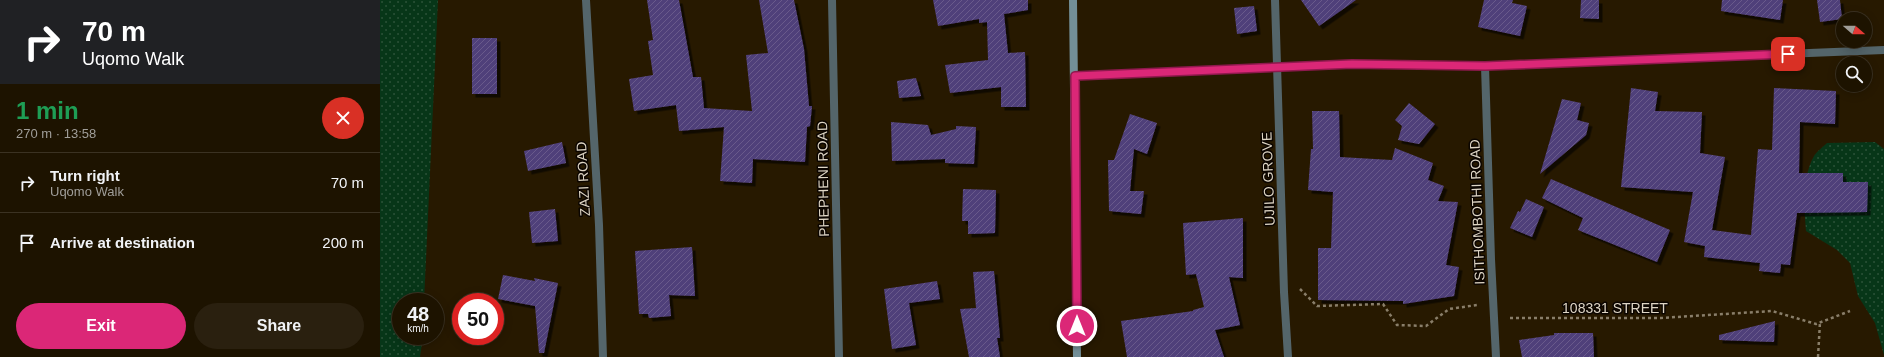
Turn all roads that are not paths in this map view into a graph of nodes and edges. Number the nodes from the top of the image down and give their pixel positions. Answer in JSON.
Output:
{"nodes":[{"id":1,"x":586,"y":0,"type":"edge"},
{"id":2,"x":832,"y":0,"type":"edge"},
{"id":3,"x":1073,"y":0,"type":"edge"},
{"id":4,"x":1275,"y":0,"type":"edge"},
{"id":5,"x":1884,"y":50,"type":"edge"},
{"id":6,"x":1485,"y":66,"type":"junction"},
{"id":7,"x":1278,"y":67,"type":"junction"},
{"id":8,"x":1075,"y":76,"type":"junction"},
{"id":9,"x":603,"y":357,"type":"edge"},
{"id":10,"x":839,"y":357,"type":"edge"},
{"id":11,"x":1078,"y":357,"type":"edge"},
{"id":12,"x":1288,"y":357,"type":"edge"},
{"id":13,"x":1496,"y":357,"type":"edge"}],
"edges":[{"from":1,"to":9,"type":"street","name":"ZAZI ROAD"},
{"from":2,"to":10,"type":"street","name":"PHEPHENI ROAD"},
{"from":3,"to":8,"type":"main road"},
{"from":4,"to":7,"type":"street","name":"UJILO GROVE"},
{"from":5,"to":6,"type":"street"},
{"from":6,"to":7,"type":"street"},
{"from":6,"to":13,"type":"street","name":"ISITHOMBOTHI ROAD"},
{"from":7,"to":8,"type":"street"},
{"from":7,"to":12,"type":"street","name":"UJILO GROVE"},
{"from":8,"to":11,"type":"main road"}]}
